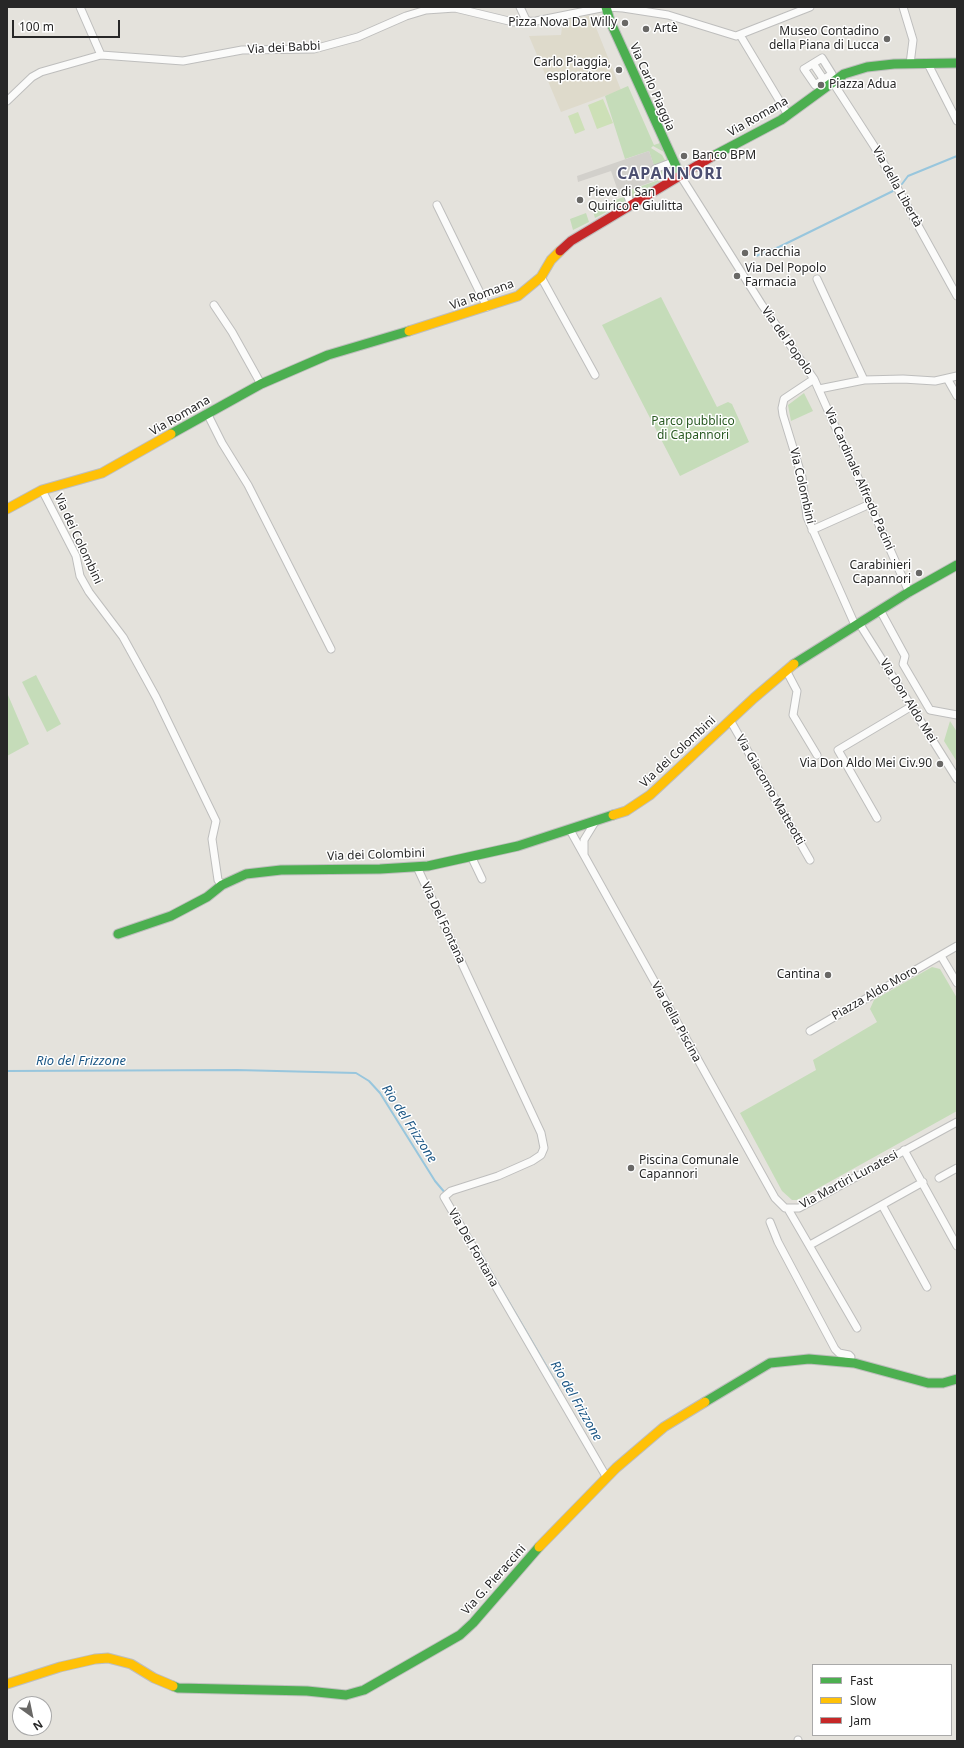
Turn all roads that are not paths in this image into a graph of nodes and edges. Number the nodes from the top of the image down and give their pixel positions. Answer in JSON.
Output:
{"nodes":[{"id":1,"x":80,"y":7,"type":"edge"},
{"id":2,"x":520,"y":7,"type":"edge"},
{"id":3,"x":606,"y":7,"type":"edge"},
{"id":4,"x":810,"y":7,"type":"edge"},
{"id":5,"x":903,"y":7,"type":"edge"},
{"id":6,"x":526,"y":22,"type":"junction"},
{"id":7,"x":740,"y":35,"type":"junction"},
{"id":8,"x":101,"y":55,"type":"junction"},
{"id":9,"x":957,"y":63,"type":"edge"},
{"id":10,"x":910,"y":64,"type":"junction"},
{"id":11,"x":928,"y":64,"type":"junction"},
{"id":12,"x":814,"y":65,"type":"dead end"},
{"id":13,"x":828,"y":82,"type":"junction"},
{"id":14,"x":7,"y":101,"type":"edge"},
{"id":15,"x":788,"y":115,"type":"junction"},
{"id":16,"x":957,"y":121,"type":"edge"},
{"id":17,"x":673,"y":162,"type":"junction"},
{"id":18,"x":656,"y":169,"type":"dead end"},
{"id":19,"x":680,"y":175,"type":"junction"},
{"id":20,"x":626,"y":191,"type":"dead end"},
{"id":21,"x":437,"y":205,"type":"dead end"},
{"id":22,"x":632,"y":205,"type":"junction"},
{"id":23,"x":541,"y":277,"type":"junction"},
{"id":24,"x":817,"y":279,"type":"dead end"},
{"id":25,"x":957,"y":296,"type":"edge"},
{"id":26,"x":214,"y":305,"type":"dead end"},
{"id":27,"x":487,"y":307,"type":"junction"},
{"id":28,"x":595,"y":375,"type":"dead end"},
{"id":29,"x":957,"y":376,"type":"edge"},
{"id":30,"x":814,"y":379,"type":"junction"},
{"id":31,"x":864,"y":380,"type":"junction"},
{"id":32,"x":948,"y":380,"type":"junction"},
{"id":33,"x":261,"y":384,"type":"junction"},
{"id":34,"x":819,"y":388,"type":"junction"},
{"id":35,"x":957,"y":396,"type":"edge"},
{"id":36,"x":207,"y":413,"type":"junction"},
{"id":37,"x":42,"y":490,"type":"junction"},
{"id":38,"x":870,"y":504,"type":"junction"},
{"id":39,"x":7,"y":509,"type":"edge"},
{"id":40,"x":812,"y":530,"type":"junction"},
{"id":41,"x":957,"y":565,"type":"edge"},
{"id":42,"x":909,"y":592,"type":"junction"},
{"id":43,"x":880,"y":610,"type":"junction"},
{"id":44,"x":857,"y":624,"type":"junction"},
{"id":45,"x":331,"y":649,"type":"dead end"},
{"id":46,"x":786,"y":670,"type":"junction"},
{"id":47,"x":912,"y":706,"type":"junction"},
{"id":48,"x":954,"y":715,"type":"edge"},
{"id":49,"x":730,"y":720,"type":"junction"},
{"id":50,"x":817,"y":755,"type":"dead end"},
{"id":51,"x":957,"y":778,"type":"edge"},
{"id":52,"x":877,"y":818,"type":"dead end"},
{"id":53,"x":595,"y":822,"type":"junction"},
{"id":54,"x":570,"y":830,"type":"junction"},
{"id":55,"x":471,"y":856,"type":"junction"},
{"id":56,"x":810,"y":860,"type":"dead end"},
{"id":57,"x":587,"y":863,"type":"junction"},
{"id":58,"x":416,"y":867,"type":"junction"},
{"id":59,"x":482,"y":879,"type":"dead end"},
{"id":60,"x":222,"y":885,"type":"junction"},
{"id":61,"x":118,"y":934,"type":"dead end"},
{"id":62,"x":957,"y":946,"type":"edge"},
{"id":63,"x":941,"y":956,"type":"junction"},
{"id":64,"x":957,"y":983,"type":"edge"},
{"id":65,"x":810,"y":1030,"type":"dead end"},
{"id":66,"x":957,"y":1122,"type":"edge"},
{"id":67,"x":904,"y":1150,"type":"junction"},
{"id":68,"x":957,"y":1168,"type":"edge"},
{"id":69,"x":939,"y":1178,"type":"dead end"},
{"id":70,"x":923,"y":1182,"type":"junction"},
{"id":71,"x":882,"y":1205,"type":"junction"},
{"id":72,"x":788,"y":1209,"type":"junction"},
{"id":73,"x":770,"y":1222,"type":"dead end"},
{"id":74,"x":810,"y":1244,"type":"junction"},
{"id":75,"x":957,"y":1246,"type":"edge"},
{"id":76,"x":927,"y":1287,"type":"dead end"},
{"id":77,"x":857,"y":1328,"type":"dead end"},
{"id":78,"x":850,"y":1362,"type":"junction"},
{"id":79,"x":957,"y":1379,"type":"edge"},
{"id":80,"x":607,"y":1478,"type":"junction"},
{"id":81,"x":7,"y":1684,"type":"edge"}],
"edges":[{"from":1,"to":8,"type":"street"},
{"from":2,"to":6,"type":"street"},
{"from":3,"to":6,"type":"street","name":"Via dei Babbi"},
{"from":3,"to":7,"type":"street"},
{"from":3,"to":17,"type":"street","name":"Via Carlo Piaggia"},
{"from":4,"to":7,"type":"street"},
{"from":5,"to":10,"type":"street"},
{"from":6,"to":8,"type":"street","name":"Via dei Babbi"},
{"from":7,"to":15,"type":"street"},
{"from":8,"to":14,"type":"street"},
{"from":9,"to":11,"type":"street","name":"Via Romana"},
{"from":10,"to":11,"type":"street","name":"Via Romana"},
{"from":10,"to":13,"type":"street","name":"Via Romana"},
{"from":11,"to":16,"type":"street"},
{"from":12,"to":13,"type":"street"},
{"from":13,"to":15,"type":"street","name":"Via Romana"},
{"from":13,"to":25,"type":"street","name":"Via della Libertà"},
{"from":15,"to":19,"type":"street","name":"Via Romana"},
{"from":17,"to":18,"type":"street"},
{"from":17,"to":19,"type":"street","name":"Via Carlo Piaggia"},
{"from":19,"to":22,"type":"street","name":"Via Romana"},
{"from":19,"to":30,"type":"street","name":"Via del Popolo"},
{"from":20,"to":22,"type":"street"},
{"from":21,"to":27,"type":"street"},
{"from":22,"to":23,"type":"street","name":"Via Romana"},
{"from":23,"to":27,"type":"street","name":"Via Romana"},
{"from":23,"to":28,"type":"street"},
{"from":24,"to":31,"type":"street"},
{"from":26,"to":33,"type":"street"},
{"from":27,"to":33,"type":"street","name":"Via Romana"},
{"from":29,"to":32,"type":"street","name":"Via del Popolo"},
{"from":30,"to":34,"type":"street","name":"Via del Popolo"},
{"from":30,"to":40,"type":"street","name":"Via Colombini"},
{"from":31,"to":32,"type":"street","name":"Via del Popolo"},
{"from":31,"to":34,"type":"street","name":"Via del Popolo"},
{"from":32,"to":35,"type":"street"},
{"from":33,"to":36,"type":"street","name":"Via Romana"},
{"from":34,"to":38,"type":"street","name":"Via Cardinale Alfredo Pacini"},
{"from":36,"to":37,"type":"street","name":"Via Romana"},
{"from":36,"to":45,"type":"street"},
{"from":37,"to":39,"type":"street","name":"Via Romana"},
{"from":37,"to":60,"type":"street","name":"Via dei Colombini"},
{"from":38,"to":40,"type":"street"},
{"from":38,"to":42,"type":"street","name":"Via Cardinale Alfredo Pacini"},
{"from":40,"to":44,"type":"street","name":"Via Colombini"},
{"from":41,"to":42,"type":"street","name":"Via dei Colombini"},
{"from":42,"to":43,"type":"street","name":"Via dei Colombini"},
{"from":43,"to":44,"type":"street","name":"Via dei Colombini"},
{"from":43,"to":48,"type":"street"},
{"from":44,"to":46,"type":"street","name":"Via dei Colombini"},
{"from":44,"to":47,"type":"street","name":"Via Don Aldo Mei"},
{"from":46,"to":49,"type":"street","name":"Via dei Colombini"},
{"from":46,"to":50,"type":"street"},
{"from":47,"to":51,"type":"street","name":"Via Don Aldo Mei"},
{"from":47,"to":52,"type":"street"},
{"from":49,"to":53,"type":"street","name":"Via dei Colombini"},
{"from":49,"to":56,"type":"street","name":"Via Giacomo Matteotti"},
{"from":53,"to":54,"type":"street","name":"Via dei Colombini"},
{"from":53,"to":57,"type":"street"},
{"from":54,"to":55,"type":"street","name":"Via dei Colombini"},
{"from":54,"to":57,"type":"street","name":"Via della Piscina"},
{"from":55,"to":58,"type":"street","name":"Via dei Colombini"},
{"from":55,"to":59,"type":"street"},
{"from":57,"to":72,"type":"street","name":"Via della Piscina"},
{"from":58,"to":60,"type":"street","name":"Via dei Colombini"},
{"from":58,"to":80,"type":"street","name":"Via Del Fontana"},
{"from":60,"to":61,"type":"street"},
{"from":62,"to":63,"type":"street","name":"Piazza Aldo Moro"},
{"from":63,"to":64,"type":"street"},
{"from":63,"to":65,"type":"street","name":"Piazza Aldo Moro"},
{"from":66,"to":67,"type":"street","name":"Via Martiri Lunatesi"},
{"from":67,"to":70,"type":"street","name":"Via Martiri Lunatesi"},
{"from":67,"to":72,"type":"street","name":"Via Martiri Lunatesi"},
{"from":68,"to":69,"type":"street"},
{"from":70,"to":71,"type":"street"},
{"from":70,"to":75,"type":"street","name":"Via Martiri Lunatesi"},
{"from":71,"to":74,"type":"street"},
{"from":71,"to":76,"type":"street"},
{"from":72,"to":74,"type":"street","name":"Via Martiri Lunatesi"},
{"from":73,"to":78,"type":"street"},
{"from":74,"to":77,"type":"street","name":"Via Martiri Lunatesi"},
{"from":78,"to":79,"type":"street","name":"Via G. Pieraccini"},
{"from":78,"to":80,"type":"street","name":"Via G. Pieraccini"},
{"from":80,"to":81,"type":"street","name":"Via G. Pieraccini"}]}
